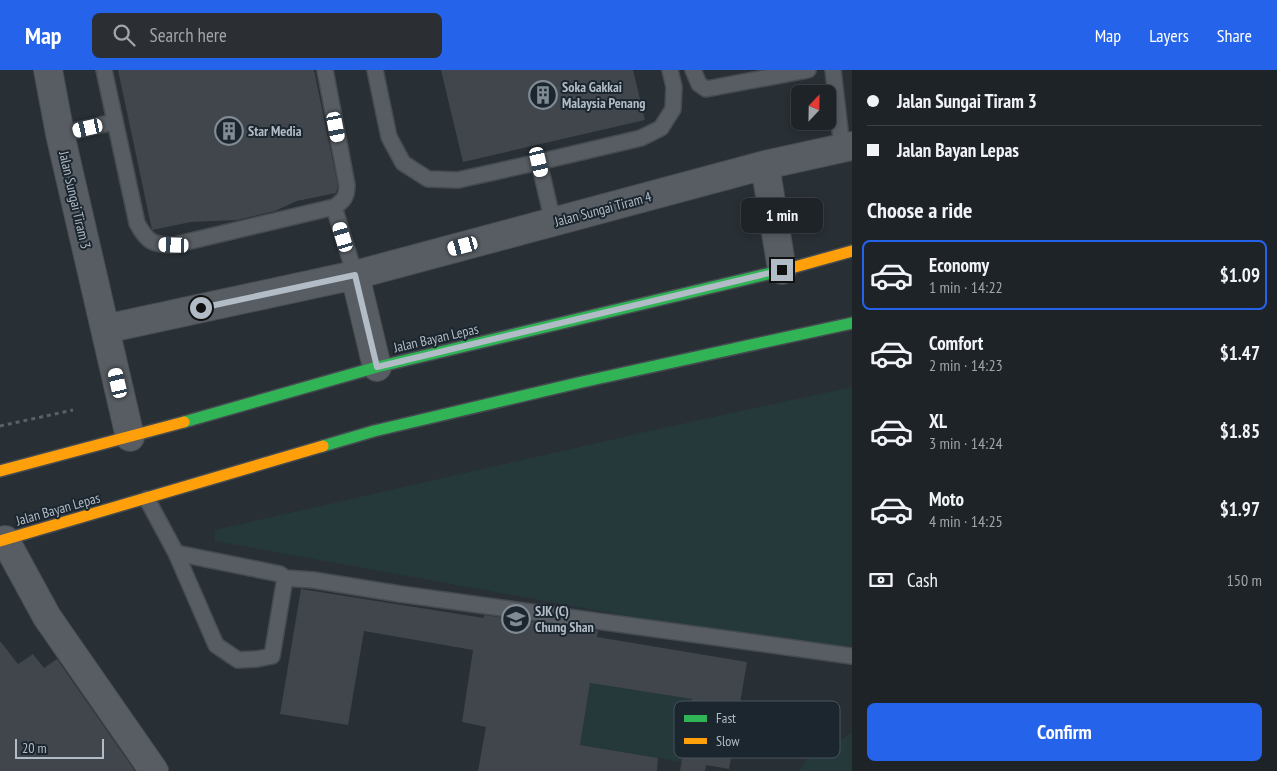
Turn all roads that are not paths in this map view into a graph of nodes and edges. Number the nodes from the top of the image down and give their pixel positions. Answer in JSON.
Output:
{"nodes":[{"id":1,"x":48,"y":70,"type":"edge"},
{"id":2,"x":104,"y":70,"type":"edge"},
{"id":3,"x":325,"y":70,"type":"edge"},
{"id":4,"x":375,"y":70,"type":"edge"},
{"id":5,"x":670,"y":70,"type":"edge"},
{"id":6,"x":693,"y":70,"type":"edge"},
{"id":7,"x":808,"y":70,"type":"edge"},
{"id":8,"x":833,"y":70,"type":"edge"},
{"id":9,"x":114,"y":122,"type":"junction"},
{"id":10,"x":60,"y":134,"type":"junction"},
{"id":11,"x":847,"y":147,"type":"edge"},
{"id":12,"x":539,"y":162,"type":"junction"},
{"id":13,"x":765,"y":164,"type":"junction"},
{"id":14,"x":334,"y":207,"type":"junction"},
{"id":15,"x":553,"y":222,"type":"junction"},
{"id":16,"x":852,"y":251,"type":"edge"},
{"id":17,"x":782,"y":270,"type":"junction"},
{"id":18,"x":355,"y":275,"type":"junction"},
{"id":19,"x":849,"y":324,"type":"edge"},
{"id":20,"x":105,"y":329,"type":"junction"},
{"id":21,"x":377,"y":367,"type":"junction"},
{"id":22,"x":130,"y":437,"type":"junction"},
{"id":23,"x":0,"y":471,"type":"edge"},
{"id":24,"x":147,"y":499,"type":"junction"},
{"id":25,"x":2,"y":540,"type":"edge"},
{"id":26,"x":176,"y":553,"type":"junction"},
{"id":27,"x":285,"y":578,"type":"junction"},
{"id":28,"x":852,"y":656,"type":"edge"},
{"id":29,"x":154,"y":771,"type":"edge"}],
"edges":[{"from":1,"to":10,"type":"street","name":"Jalan Sungai Tiram 3"},
{"from":2,"to":9,"type":"lane"},
{"from":3,"to":14,"type":"lane"},
{"from":4,"to":12,"type":"lane"},
{"from":5,"to":12,"type":"lane"},
{"from":6,"to":7,"type":"lane"},
{"from":8,"to":11,"type":"lane"},
{"from":9,"to":10,"type":"lane"},
{"from":9,"to":14,"type":"lane"},
{"from":10,"to":20,"type":"street","name":"Jalan Sungai Tiram 3"},
{"from":11,"to":13,"type":"street","name":"Jalan Sungai Tiram 4"},
{"from":12,"to":15,"type":"lane"},
{"from":13,"to":15,"type":"street","name":"Jalan Sungai Tiram 4"},
{"from":13,"to":17,"type":"street"},
{"from":14,"to":18,"type":"lane"},
{"from":15,"to":18,"type":"street","name":"Jalan Sungai Tiram 4"},
{"from":16,"to":17,"type":"highway","name":"Jalan Bayan Lepas"},
{"from":17,"to":21,"type":"highway","name":"Jalan Bayan Lepas"},
{"from":18,"to":20,"type":"street"},
{"from":18,"to":21,"type":"street"},
{"from":19,"to":24,"type":"highway","name":"Jalan Bayan Lepas"},
{"from":20,"to":22,"type":"street","name":"Jalan Sungai Tiram 3"},
{"from":21,"to":22,"type":"highway","name":"Jalan Bayan Lepas"},
{"from":22,"to":23,"type":"highway","name":"Jalan Bayan Lepas"},
{"from":24,"to":25,"type":"highway","name":"Jalan Bayan Lepas"},
{"from":24,"to":26,"type":"lane"},
{"from":25,"to":29,"type":"street"},
{"from":26,"to":27,"type":"lane"},
{"from":26,"to":27,"type":"lane"},
{"from":27,"to":28,"type":"lane"}]}
